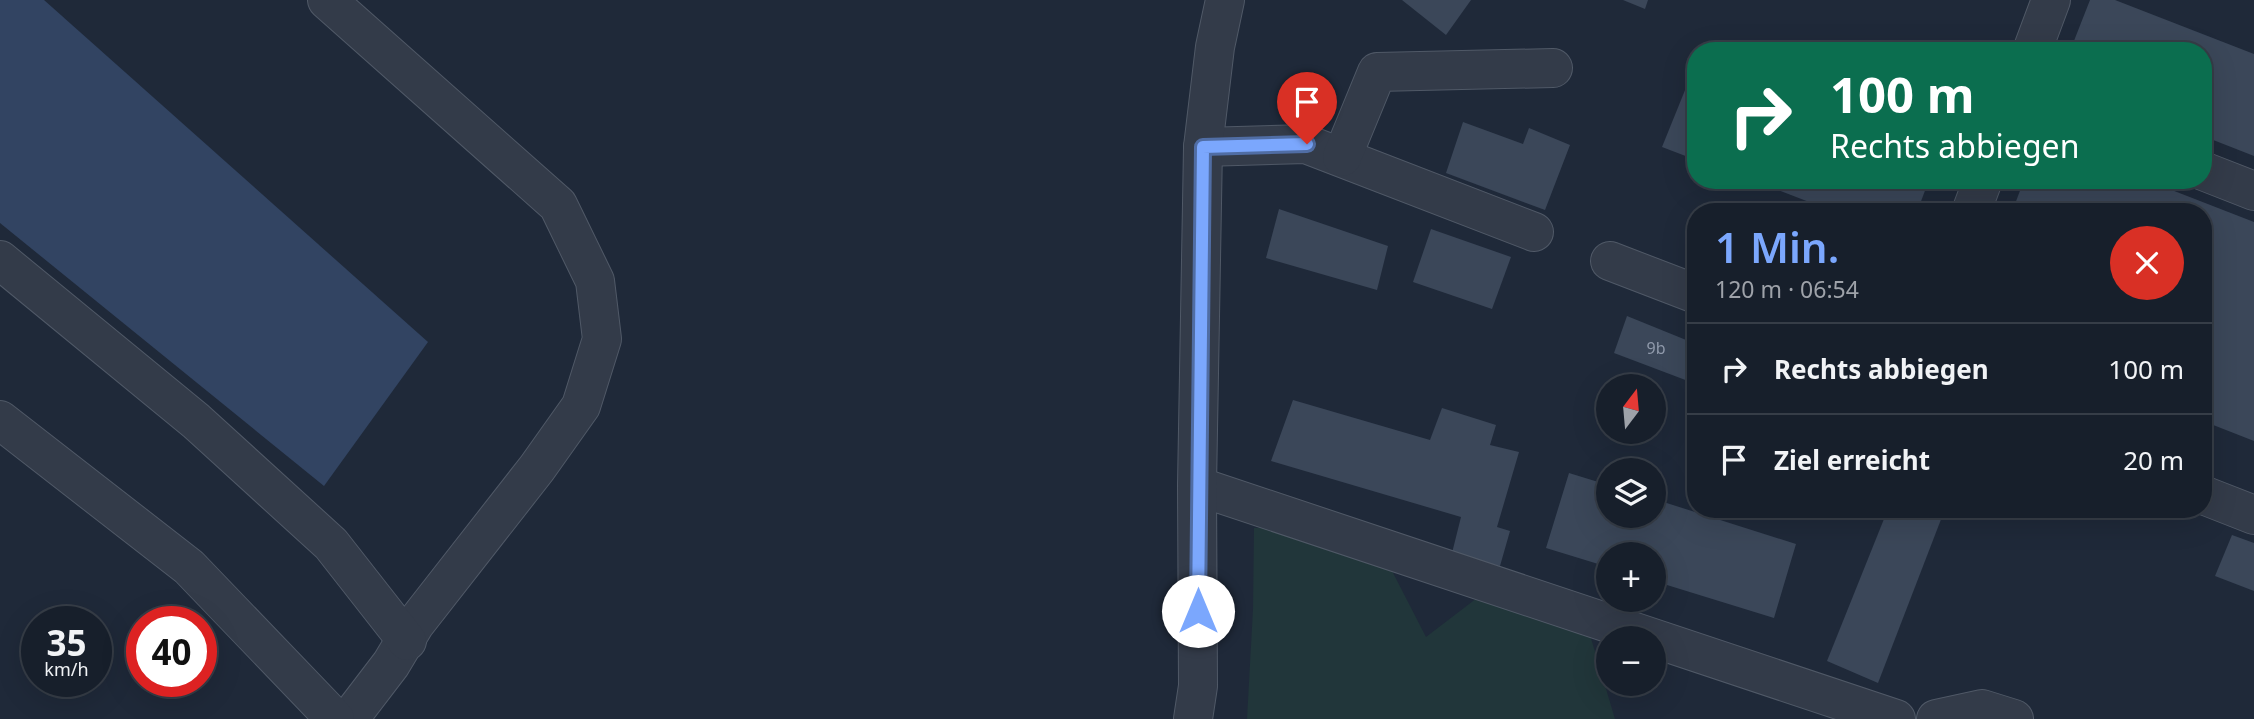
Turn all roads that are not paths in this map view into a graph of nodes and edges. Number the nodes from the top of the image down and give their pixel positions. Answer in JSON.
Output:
{"nodes":[{"id":1,"x":327,"y":0,"type":"edge"},
{"id":2,"x":1225,"y":0,"type":"edge"},
{"id":3,"x":2051,"y":0,"type":"edge"},
{"id":4,"x":2035,"y":42,"type":"edge"},
{"id":5,"x":1553,"y":68,"type":"dead end"},
{"id":6,"x":1203,"y":147,"type":"junction"},
{"id":7,"x":1342,"y":158,"type":"junction"},
{"id":8,"x":2212,"y":175,"type":"edge"},
{"id":9,"x":2254,"y":191,"type":"edge"},
{"id":10,"x":1534,"y":232,"type":"dead end"},
{"id":11,"x":0,"y":260,"type":"edge"},
{"id":12,"x":1610,"y":261,"type":"dead end"},
{"id":13,"x":1687,"y":291,"type":"edge"},
{"id":14,"x":0,"y":420,"type":"edge"},
{"id":15,"x":1197,"y":486,"type":"junction"},
{"id":16,"x":2212,"y":498,"type":"edge"},
{"id":17,"x":2254,"y":514,"type":"edge"},
{"id":18,"x":407,"y":641,"type":"junction"},
{"id":19,"x":335,"y":719,"type":"edge"},
{"id":20,"x":349,"y":719,"type":"edge"},
{"id":21,"x":1192,"y":719,"type":"edge"},
{"id":22,"x":1896,"y":719,"type":"edge"},
{"id":23,"x":1936,"y":719,"type":"edge"},
{"id":24,"x":2014,"y":719,"type":"edge"}],
"edges":[{"from":1,"to":18,"type":"street"},
{"from":2,"to":6,"type":"street"},
{"from":3,"to":4,"type":"street"},
{"from":5,"to":7,"type":"street"},
{"from":6,"to":7,"type":"street"},
{"from":6,"to":15,"type":"street"},
{"from":7,"to":10,"type":"street"},
{"from":8,"to":9,"type":"street"},
{"from":11,"to":18,"type":"street"},
{"from":12,"to":13,"type":"street"},
{"from":14,"to":19,"type":"street"},
{"from":15,"to":21,"type":"street"},
{"from":15,"to":22,"type":"street"},
{"from":16,"to":17,"type":"street"},
{"from":18,"to":20,"type":"street"},
{"from":23,"to":24,"type":"street"}]}
